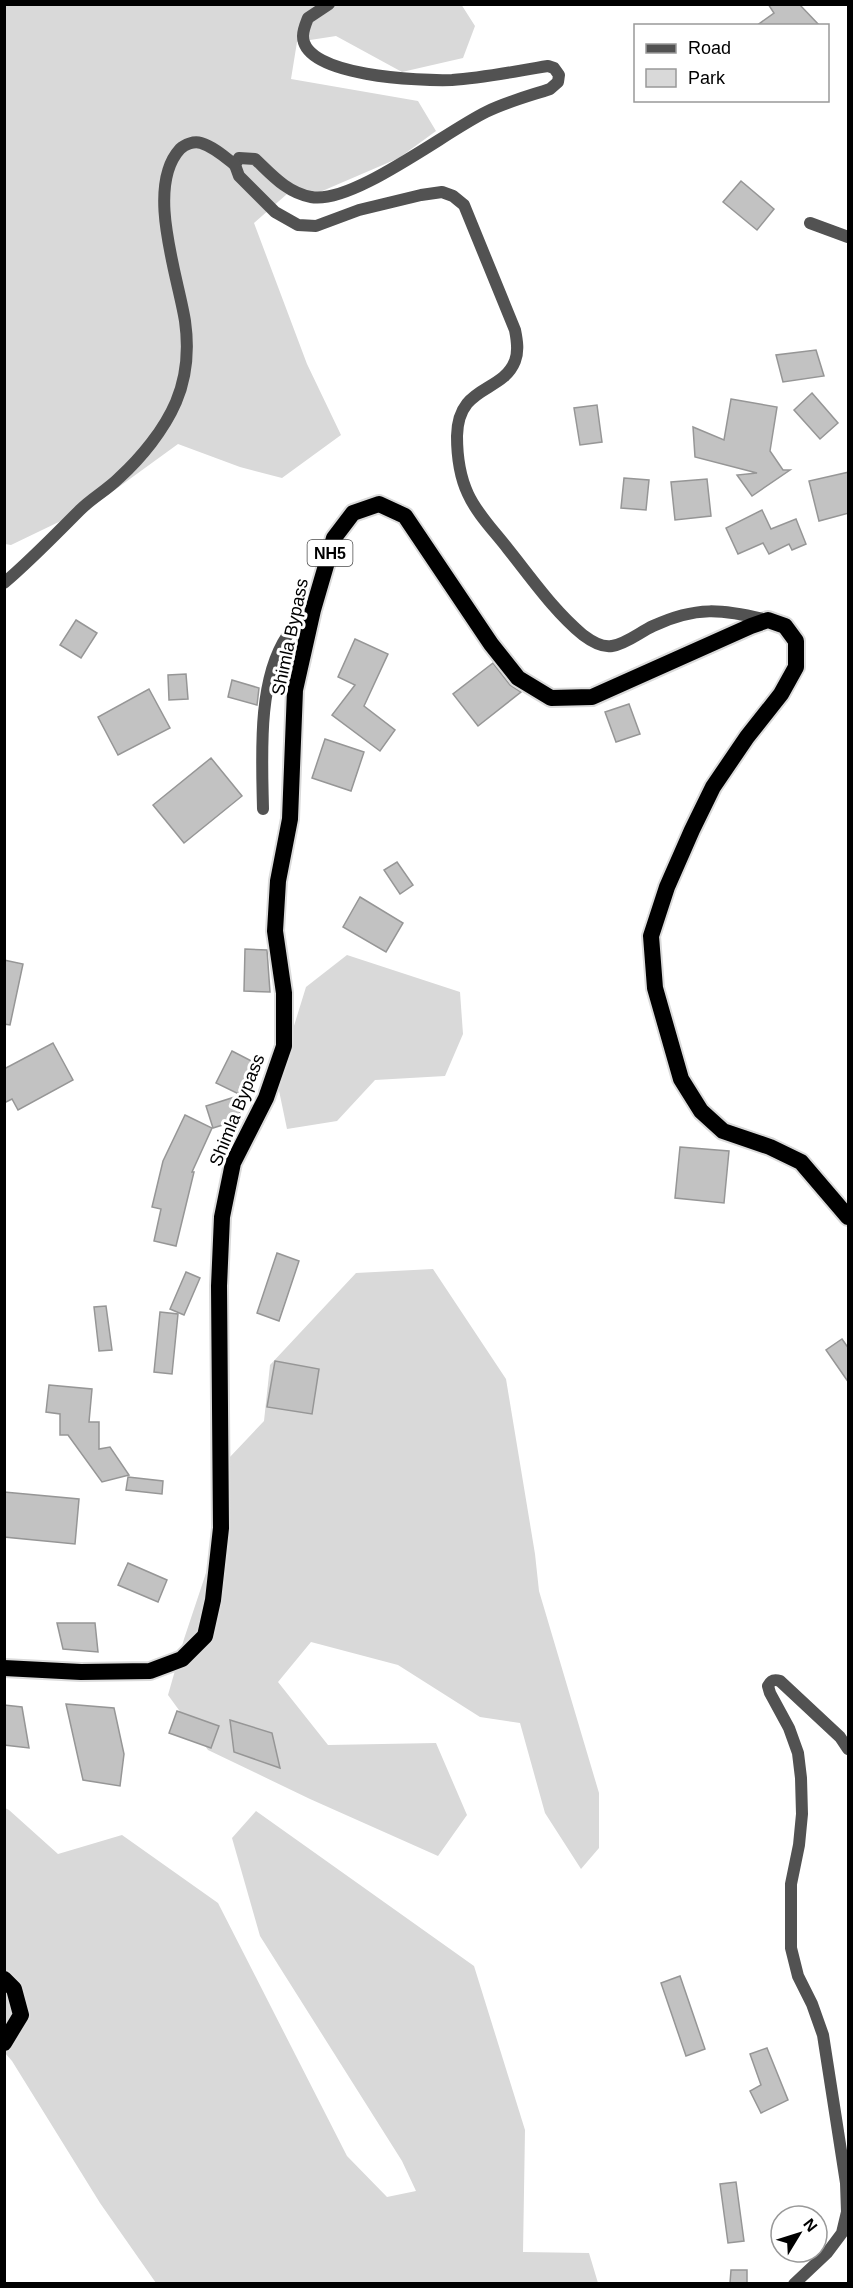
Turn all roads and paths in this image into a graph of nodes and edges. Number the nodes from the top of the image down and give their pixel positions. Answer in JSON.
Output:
{"nodes":[{"id":1,"x":328,"y":4,"type":"edge"},
{"id":2,"x":236,"y":165,"type":"junction"},
{"id":3,"x":810,"y":223,"type":"dead end"},
{"id":4,"x":849,"y":237,"type":"edge"},
{"id":5,"x":4,"y":583,"type":"edge"},
{"id":6,"x":314,"y":609,"type":"junction"},
{"id":7,"x":768,"y":620,"type":"junction"},
{"id":8,"x":263,"y":809,"type":"dead end"},
{"id":9,"x":849,"y":1217,"type":"edge"},
{"id":10,"x":4,"y":1668,"type":"edge"},
{"id":11,"x":849,"y":1749,"type":"edge"},
{"id":12,"x":4,"y":1979,"type":"edge"},
{"id":13,"x":4,"y":2043,"type":"edge"},
{"id":14,"x":794,"y":2283,"type":"edge"}],
"edges":[{"from":1,"to":2,"type":"street"},
{"from":2,"to":5,"type":"street"},
{"from":2,"to":7,"type":"street"},
{"from":3,"to":4,"type":"street"},
{"from":6,"to":7,"type":"highway","name":"Shimla Bypass","number":"NH5"},
{"from":6,"to":8,"type":"street"},
{"from":6,"to":10,"type":"highway","name":"Shimla Bypass","number":"NH5"},
{"from":7,"to":9,"type":"highway"},
{"from":11,"to":14,"type":"street"},
{"from":12,"to":13,"type":"highway"}]}
